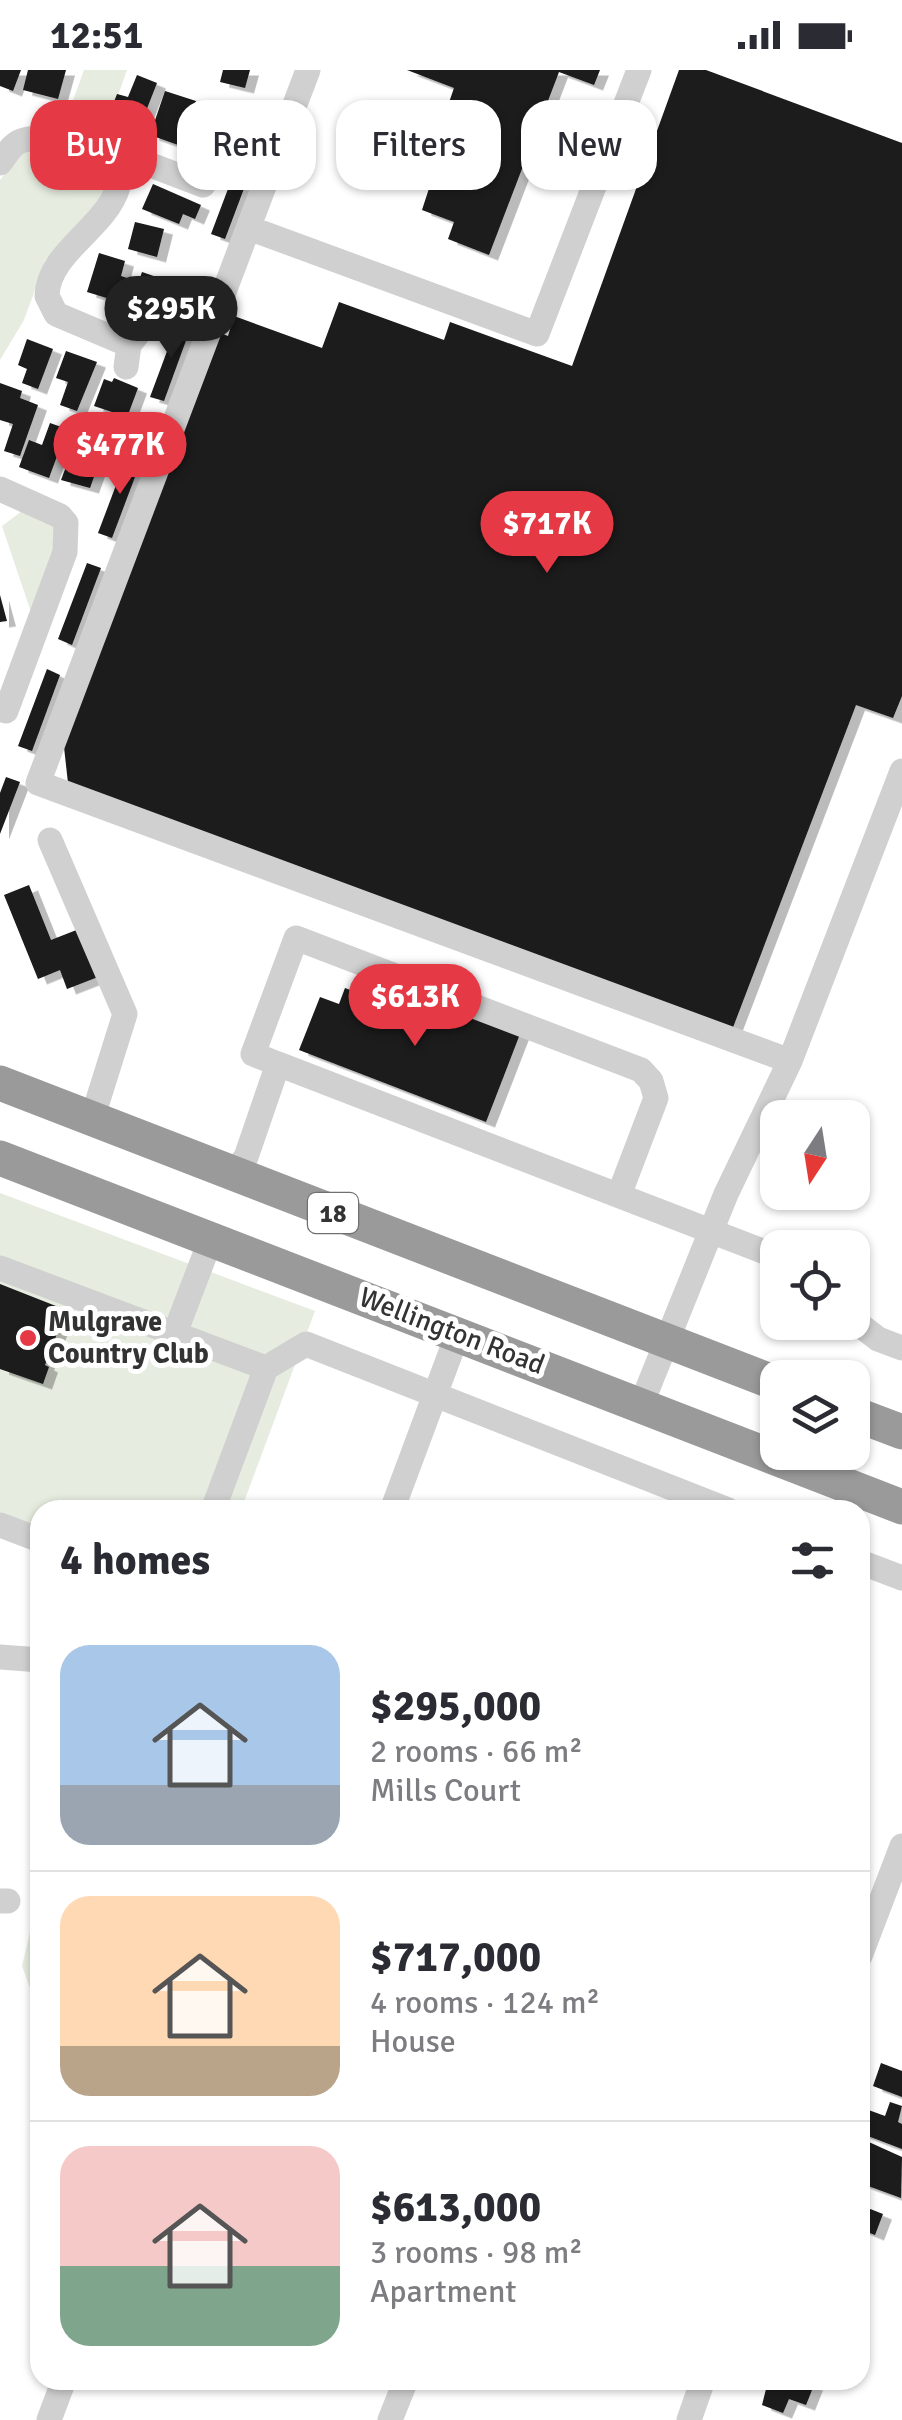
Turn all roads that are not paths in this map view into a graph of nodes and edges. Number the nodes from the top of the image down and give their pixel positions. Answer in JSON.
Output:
{"nodes":[{"id":1,"x":308,"y":70,"type":"edge"},
{"id":2,"x":639,"y":70,"type":"edge"},
{"id":3,"x":30,"y":138,"type":"edge"},
{"id":4,"x":0,"y":162,"type":"edge"},
{"id":5,"x":115,"y":190,"type":"edge"},
{"id":6,"x":249,"y":228,"type":"junction"},
{"id":7,"x":152,"y":316,"type":"dead end"},
{"id":8,"x":0,"y":489,"type":"edge"},
{"id":9,"x":6,"y":712,"type":"dead end"},
{"id":10,"x":902,"y":772,"type":"edge"},
{"id":11,"x":50,"y":840,"type":"dead end"},
{"id":12,"x":790,"y":1062,"type":"junction"},
{"id":13,"x":278,"y":1064,"type":"junction"},
{"id":14,"x":0,"y":1083,"type":"edge"},
{"id":15,"x":92,"y":1120,"type":"junction"},
{"id":16,"x":0,"y":1158,"type":"edge"},
{"id":17,"x":232,"y":1174,"type":"junction"},
{"id":18,"x":620,"y":1196,"type":"junction"},
{"id":19,"x":712,"y":1232,"type":"junction"},
{"id":20,"x":212,"y":1236,"type":"junction"},
{"id":21,"x":760,"y":1251,"type":"edge"},
{"id":22,"x":0,"y":1268,"type":"edge"},
{"id":23,"x":458,"y":1333,"type":"junction"},
{"id":24,"x":870,"y":1333,"type":"edge"},
{"id":25,"x":175,"y":1334,"type":"junction"},
{"id":26,"x":667,"y":1341,"type":"junction"},
{"id":27,"x":902,"y":1348,"type":"edge"},
{"id":28,"x":266,"y":1368,"type":"junction"},
{"id":29,"x":760,"y":1377,"type":"edge"},
{"id":30,"x":433,"y":1394,"type":"junction"},
{"id":31,"x":642,"y":1406,"type":"junction"},
{"id":32,"x":870,"y":1419,"type":"edge"},
{"id":33,"x":902,"y":1432,"type":"edge"},
{"id":34,"x":218,"y":1500,"type":"edge"},
{"id":35,"x":396,"y":1500,"type":"edge"},
{"id":36,"x":703,"y":1500,"type":"edge"},
{"id":37,"x":902,"y":1507,"type":"edge"},
{"id":38,"x":0,"y":1525,"type":"edge"},
{"id":39,"x":30,"y":1536,"type":"edge"},
{"id":40,"x":870,"y":1566,"type":"edge"},
{"id":41,"x":902,"y":1578,"type":"edge"},
{"id":42,"x":0,"y":1657,"type":"edge"},
{"id":43,"x":30,"y":1659,"type":"edge"},
{"id":44,"x":900,"y":1860,"type":"edge"},
{"id":45,"x":870,"y":1932,"type":"edge"},
{"id":46,"x":60,"y":2390,"type":"edge"},
{"id":47,"x":402,"y":2390,"type":"edge"},
{"id":48,"x":699,"y":2390,"type":"edge"},
{"id":49,"x":49,"y":2420,"type":"edge"},
{"id":50,"x":390,"y":2420,"type":"edge"},
{"id":51,"x":689,"y":2420,"type":"edge"}],
"edges":[{"from":1,"to":6,"type":"street"},
{"from":2,"to":6,"type":"street"},
{"from":3,"to":4,"type":"street"},
{"from":5,"to":7,"type":"street"},
{"from":6,"to":12,"type":"street"},
{"from":8,"to":9,"type":"street"},
{"from":10,"to":12,"type":"street"},
{"from":11,"to":15,"type":"street"},
{"from":12,"to":19,"type":"street"},
{"from":13,"to":17,"type":"street"},
{"from":13,"to":18,"type":"street"},
{"from":13,"to":18,"type":"street"},
{"from":14,"to":15,"type":"highway","number":"18"},
{"from":15,"to":17,"type":"highway","number":"18"},
{"from":16,"to":20,"type":"highway","name":"Wellington Road","number":"18"},
{"from":17,"to":26,"type":"highway","number":"18"},
{"from":18,"to":19,"type":"street"},
{"from":19,"to":21,"type":"street"},
{"from":19,"to":26,"type":"street"},
{"from":20,"to":23,"type":"highway","name":"Wellington Road","number":"18"},
{"from":20,"to":25,"type":"street"},
{"from":22,"to":25,"type":"street"},
{"from":23,"to":30,"type":"street"},
{"from":23,"to":31,"type":"highway","name":"Wellington Road","number":"18"},
{"from":24,"to":27,"type":"street"},
{"from":25,"to":28,"type":"street"},
{"from":26,"to":29,"type":"highway","number":"18"},
{"from":26,"to":31,"type":"street"},
{"from":28,"to":30,"type":"street"},
{"from":28,"to":34,"type":"street"},
{"from":30,"to":35,"type":"street"},
{"from":30,"to":36,"type":"street"},
{"from":31,"to":37,"type":"highway","name":"Wellington Road","number":"18"},
{"from":32,"to":33,"type":"highway"},
{"from":38,"to":39,"type":"street"},
{"from":40,"to":41,"type":"street"},
{"from":42,"to":43,"type":"street"},
{"from":44,"to":45,"type":"street"},
{"from":46,"to":49,"type":"street"},
{"from":47,"to":50,"type":"street"},
{"from":48,"to":51,"type":"street"}]}
